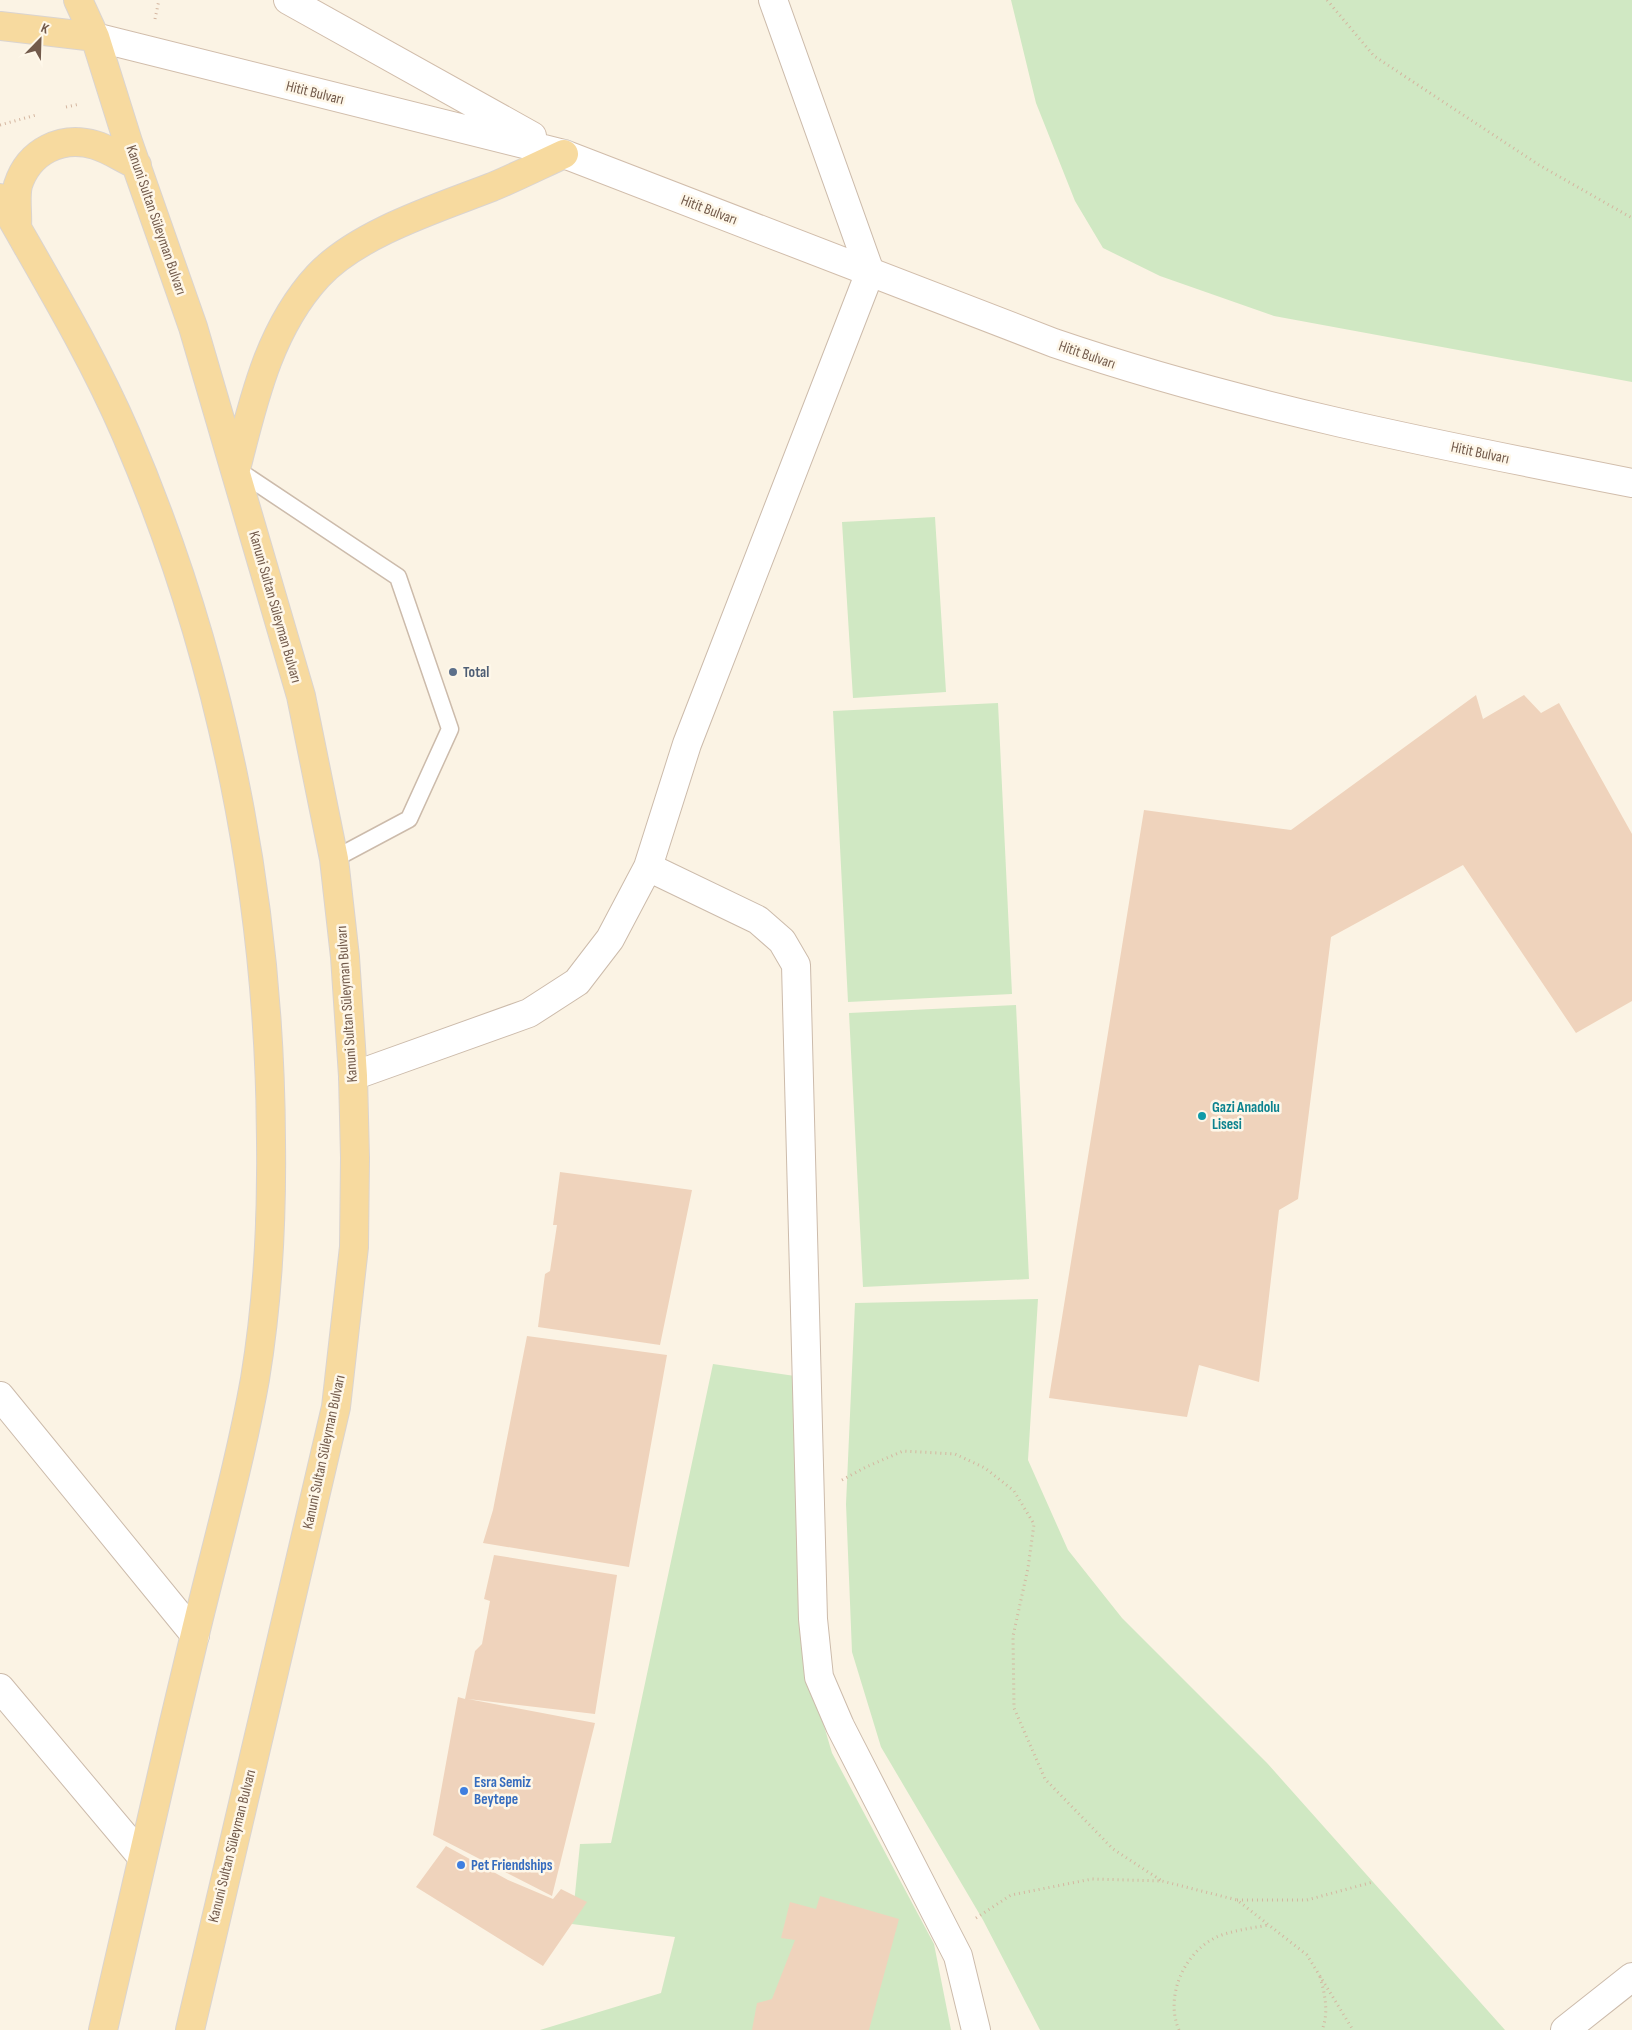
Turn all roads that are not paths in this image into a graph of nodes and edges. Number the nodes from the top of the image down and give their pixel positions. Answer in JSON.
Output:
{"nodes":[{"id":1,"x":78,"y":0,"type":"edge"},
{"id":2,"x":288,"y":0,"type":"edge"},
{"id":3,"x":773,"y":0,"type":"edge"},
{"id":4,"x":0,"y":26,"type":"edge"},
{"id":5,"x":95,"y":37,"type":"junction"},
{"id":6,"x":564,"y":154,"type":"junction"},
{"id":7,"x":137,"y":165,"type":"junction"},
{"id":8,"x":0,"y":198,"type":"edge"},
{"id":9,"x":17,"y":229,"type":"junction"},
{"id":10,"x":870,"y":272,"type":"junction"},
{"id":11,"x":236,"y":469,"type":"junction"},
{"id":12,"x":1632,"y":483,"type":"edge"},
{"id":13,"x":334,"y":859,"type":"junction"},
{"id":14,"x":648,"y":868,"type":"junction"},
{"id":15,"x":353,"y":1076,"type":"junction"},
{"id":16,"x":0,"y":1396,"type":"edge"},
{"id":17,"x":195,"y":1635,"type":"junction"},
{"id":18,"x":0,"y":1688,"type":"edge"},
{"id":19,"x":142,"y":1857,"type":"junction"},
{"id":20,"x":1632,"y":1977,"type":"edge"},
{"id":21,"x":103,"y":2030,"type":"edge"},
{"id":22,"x":190,"y":2030,"type":"edge"},
{"id":23,"x":976,"y":2030,"type":"edge"},
{"id":24,"x":1565,"y":2030,"type":"edge"}],
"edges":[{"from":1,"to":5,"type":"main road","name":"Kanuni Sultan Süleyman Bulvarı"},
{"from":2,"to":6,"type":"street","name":"Hitit Bulvarı"},
{"from":3,"to":10,"type":"street"},
{"from":4,"to":5,"type":"main road"},
{"from":5,"to":6,"type":"street","name":"Hitit Bulvarı"},
{"from":5,"to":7,"type":"main road","name":"Kanuni Sultan Süleyman Bulvarı"},
{"from":6,"to":10,"type":"street","name":"Hitit Bulvarı"},
{"from":6,"to":11,"type":"main road"},
{"from":7,"to":9,"type":"main road"},
{"from":7,"to":11,"type":"main road","name":"Kanuni Sultan Süleyman Bulvarı"},
{"from":8,"to":9,"type":"main road"},
{"from":9,"to":17,"type":"main road"},
{"from":10,"to":12,"type":"street","name":"Hitit Bulvarı"},
{"from":10,"to":14,"type":"street"},
{"from":11,"to":13,"type":"main road","name":"Kanuni Sultan Süleyman Bulvarı"},
{"from":11,"to":13,"type":"lane"},
{"from":13,"to":15,"type":"main road","name":"Kanuni Sultan Süleyman Bulvarı"},
{"from":14,"to":15,"type":"street"},
{"from":14,"to":23,"type":"street"},
{"from":15,"to":22,"type":"main road","name":"Kanuni Sultan Süleyman Bulvarı"},
{"from":16,"to":17,"type":"street"},
{"from":17,"to":19,"type":"main road"},
{"from":18,"to":19,"type":"street"},
{"from":19,"to":21,"type":"main road"},
{"from":20,"to":24,"type":"street"}]}
